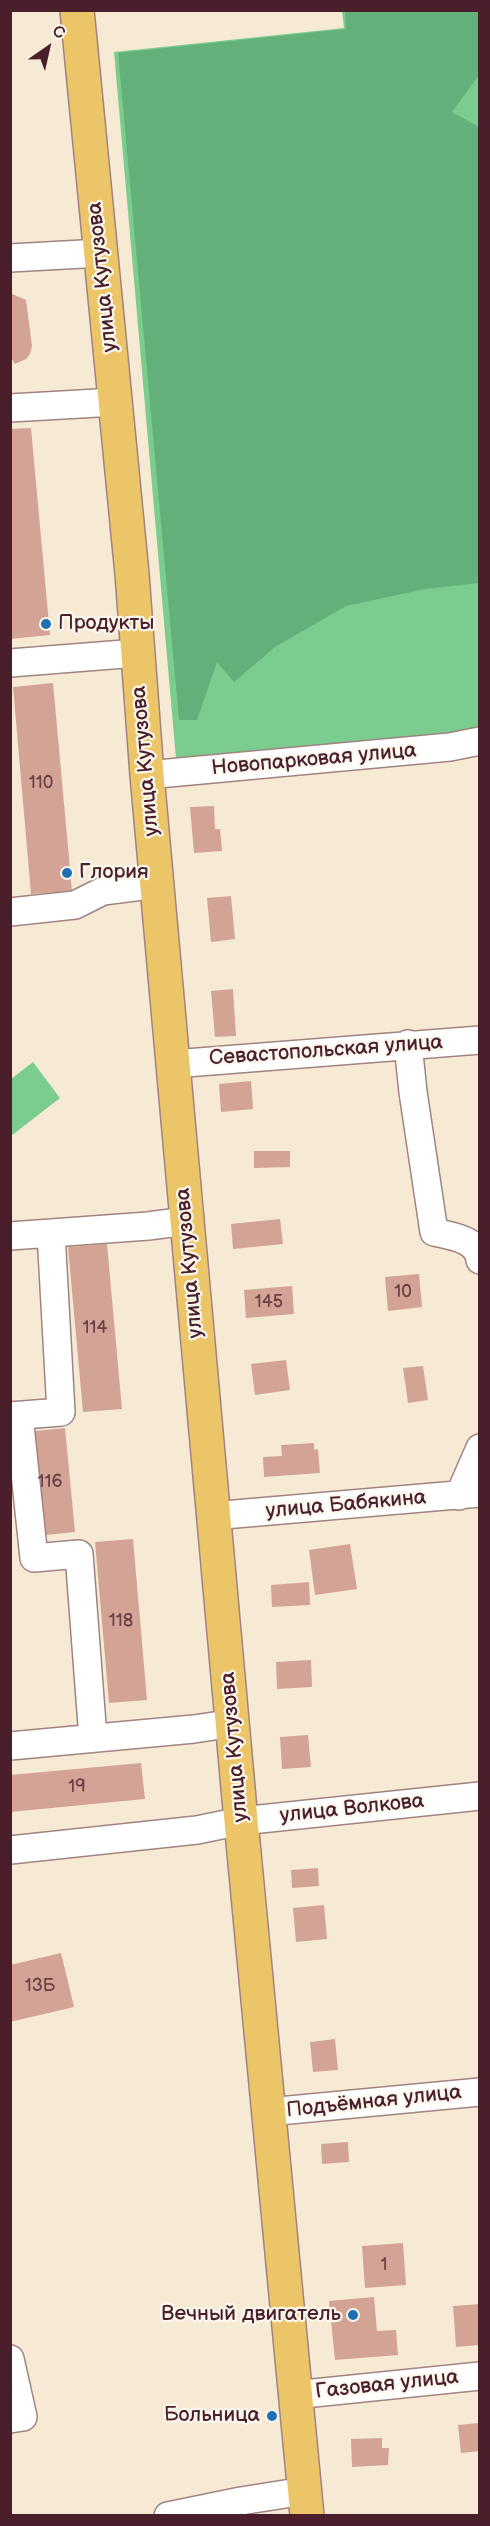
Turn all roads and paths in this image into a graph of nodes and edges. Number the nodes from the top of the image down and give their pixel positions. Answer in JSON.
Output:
{"nodes":[{"id":1,"x":77,"y":10,"type":"edge"},
{"id":2,"x":101,"y":253,"type":"junction"},
{"id":3,"x":10,"y":258,"type":"edge"},
{"id":4,"x":115,"y":402,"type":"junction"},
{"id":5,"x":10,"y":408,"type":"edge"},
{"id":6,"x":137,"y":653,"type":"junction"},
{"id":7,"x":10,"y":663,"type":"edge"},
{"id":8,"x":480,"y":741,"type":"edge"},
{"id":9,"x":147,"y":775,"type":"junction"},
{"id":10,"x":158,"y":884,"type":"junction"},
{"id":11,"x":10,"y":912,"type":"edge"},
{"id":12,"x":480,"y":1040,"type":"edge"},
{"id":13,"x":408,"y":1044,"type":"junction"},
{"id":14,"x":173,"y":1064,"type":"junction"},
{"id":15,"x":187,"y":1221,"type":"junction"},
{"id":16,"x":51,"y":1233,"type":"junction"},
{"id":17,"x":10,"y":1236,"type":"edge"},
{"id":18,"x":480,"y":1260,"type":"edge"},
{"id":19,"x":15,"y":1416,"type":"edge"},
{"id":20,"x":480,"y":1448,"type":"edge"},
{"id":21,"x":470,"y":1494,"type":"edge"},
{"id":22,"x":212,"y":1516,"type":"junction"},
{"id":23,"x":234,"y":1723,"type":"junction"},
{"id":24,"x":93,"y":1738,"type":"junction"},
{"id":25,"x":10,"y":1746,"type":"edge"},
{"id":26,"x":480,"y":1796,"type":"edge"},
{"id":27,"x":241,"y":1821,"type":"junction"},
{"id":28,"x":10,"y":1850,"type":"edge"},
{"id":29,"x":480,"y":2092,"type":"edge"},
{"id":30,"x":268,"y":2112,"type":"junction"},
{"id":31,"x":10,"y":2359,"type":"edge"},
{"id":32,"x":480,"y":2376,"type":"edge"},
{"id":33,"x":294,"y":2395,"type":"junction"},
{"id":34,"x":10,"y":2420,"type":"edge"},
{"id":35,"x":306,"y":2503,"type":"edge"},
{"id":36,"x":168,"y":2516,"type":"edge"}],
"edges":[{"from":1,"to":2,"type":"main road","name":"улица Кутузова"},
{"from":2,"to":3,"type":"street"},
{"from":2,"to":4,"type":"main road","name":"улица Кутузова"},
{"from":4,"to":5,"type":"street"},
{"from":4,"to":6,"type":"main road","name":"улица Кутузова"},
{"from":6,"to":7,"type":"street"},
{"from":6,"to":9,"type":"main road","name":"улица Кутузова"},
{"from":8,"to":9,"type":"street","name":"Новопарковая улица"},
{"from":9,"to":10,"type":"main road","name":"улица Кутузова"},
{"from":10,"to":11,"type":"street"},
{"from":10,"to":14,"type":"main road","name":"улица Кутузова"},
{"from":12,"to":13,"type":"street","name":"Севастопольская улица"},
{"from":13,"to":14,"type":"street","name":"Севастопольская улица"},
{"from":13,"to":18,"type":"street"},
{"from":14,"to":15,"type":"main road","name":"улица Кутузова"},
{"from":15,"to":16,"type":"street"},
{"from":15,"to":22,"type":"main road","name":"улица Кутузова"},
{"from":16,"to":17,"type":"street"},
{"from":16,"to":19,"type":"street"},
{"from":19,"to":24,"type":"street"},
{"from":20,"to":21,"type":"street"},
{"from":21,"to":22,"type":"street","name":"улица Бабякина"},
{"from":22,"to":23,"type":"main road","name":"улица Кутузова"},
{"from":23,"to":24,"type":"street"},
{"from":23,"to":27,"type":"main road","name":"улица Кутузова"},
{"from":24,"to":25,"type":"street"},
{"from":26,"to":27,"type":"street","name":"улица Волкова"},
{"from":27,"to":28,"type":"street","name":"улица Волкова"},
{"from":27,"to":30,"type":"main road","name":"улица Кутузова"},
{"from":29,"to":30,"type":"street","name":"Подъёмная улица"},
{"from":30,"to":33,"type":"main road","name":"улица Кутузова"},
{"from":31,"to":34,"type":"street"},
{"from":32,"to":33,"type":"street","name":"Газовая улица"},
{"from":33,"to":35,"type":"main road","name":"улица Кутузова"},
{"from":35,"to":36,"type":"street"}]}
